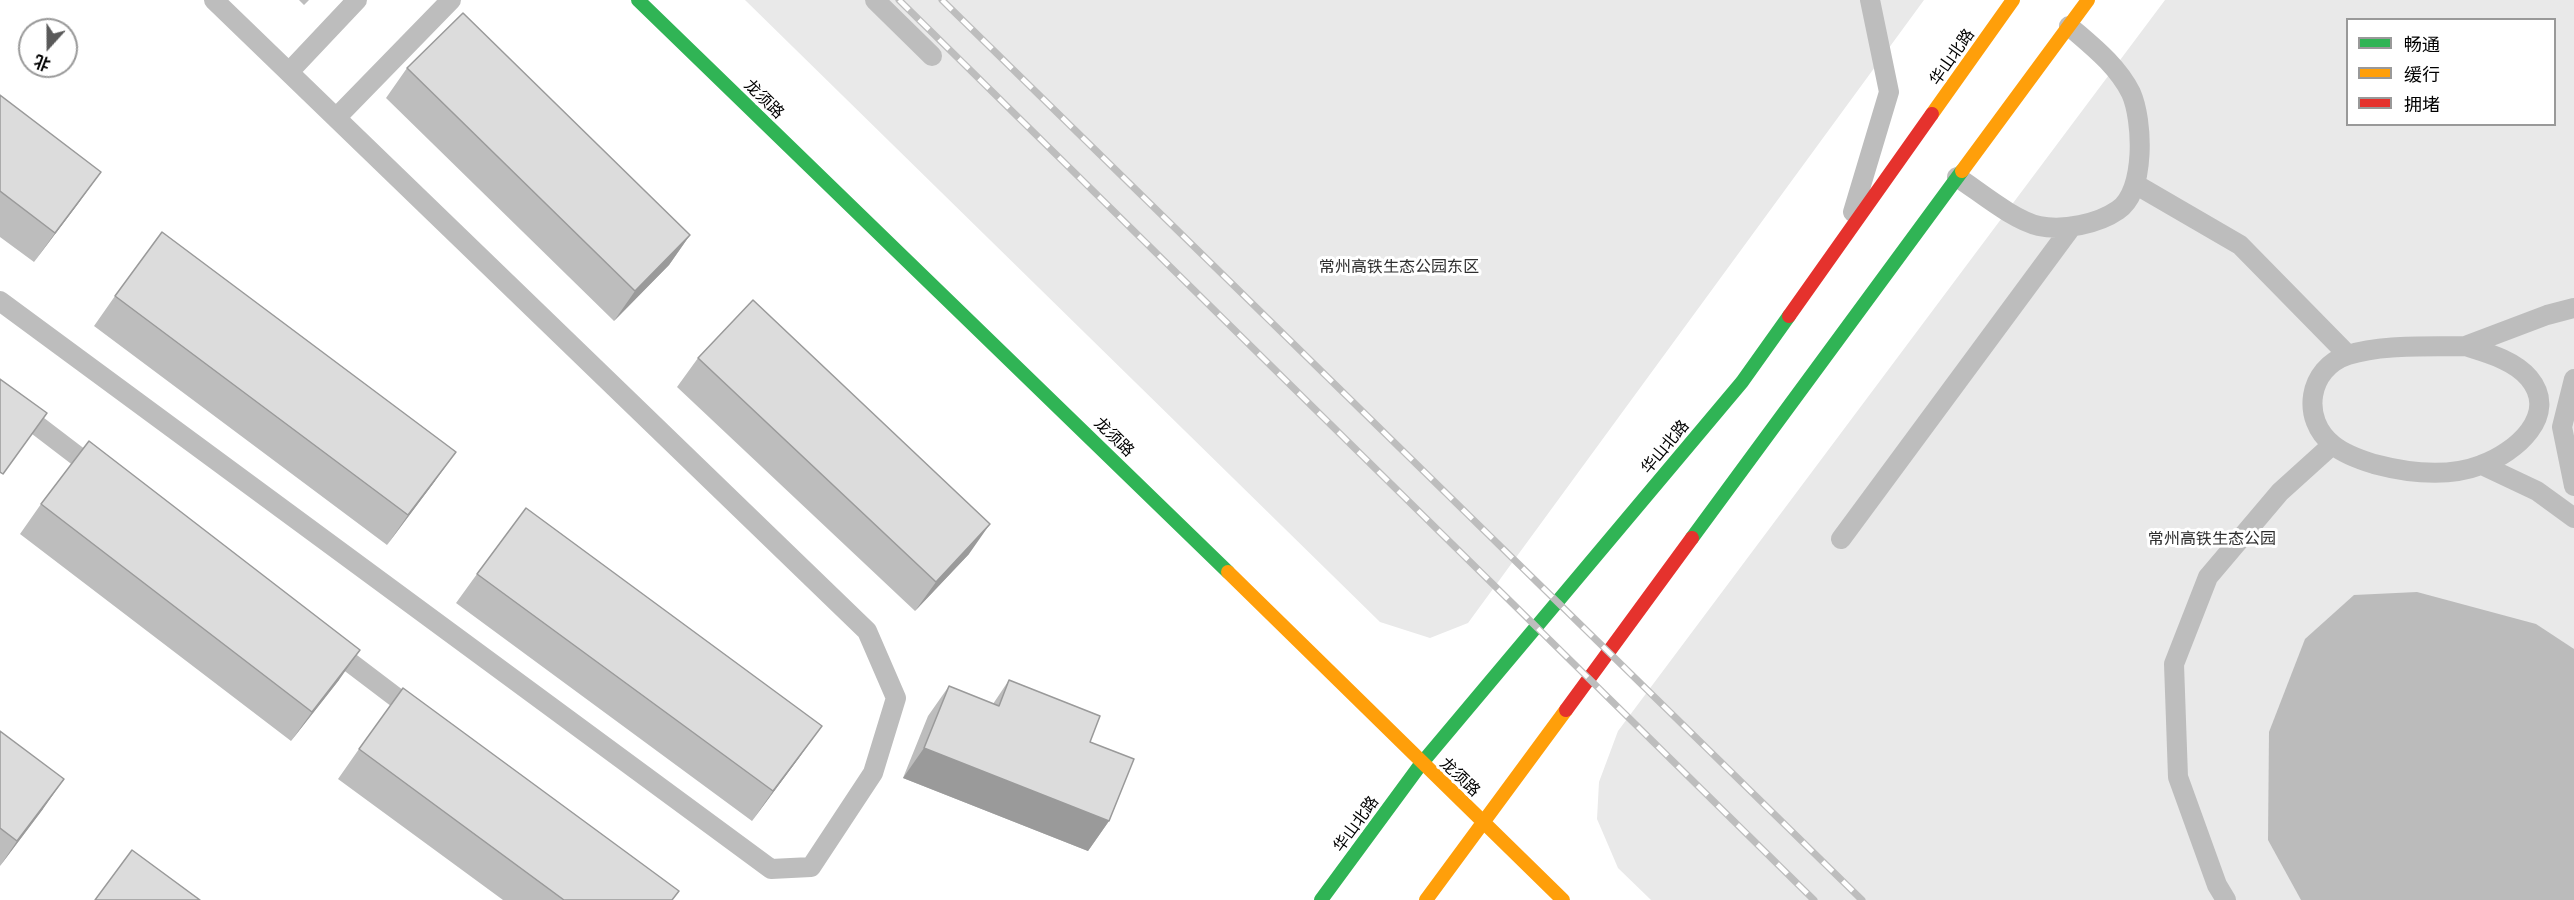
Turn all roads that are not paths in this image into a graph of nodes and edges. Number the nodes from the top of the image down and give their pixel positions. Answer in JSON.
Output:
{"nodes":[{"id":1,"x":214,"y":0,"type":"edge"},
{"id":2,"x":357,"y":0,"type":"edge"},
{"id":3,"x":451,"y":0,"type":"edge"},
{"id":4,"x":638,"y":0,"type":"edge"},
{"id":5,"x":874,"y":0,"type":"edge"},
{"id":6,"x":1870,"y":0,"type":"edge"},
{"id":7,"x":2013,"y":0,"type":"edge"},
{"id":8,"x":2088,"y":0,"type":"edge"},
{"id":9,"x":2069,"y":26,"type":"junction"},
{"id":10,"x":932,"y":56,"type":"dead end"},
{"id":11,"x":289,"y":72,"type":"junction"},
{"id":12,"x":336,"y":118,"type":"junction"},
{"id":13,"x":1957,"y":177,"type":"junction"},
{"id":14,"x":2135,"y":184,"type":"junction"},
{"id":15,"x":2070,"y":230,"type":"junction"},
{"id":16,"x":1846,"y":235,"type":"junction"},
{"id":17,"x":0,"y":301,"type":"edge"},
{"id":18,"x":2574,"y":308,"type":"edge"},
{"id":19,"x":2465,"y":346,"type":"junction"},
{"id":20,"x":2348,"y":355,"type":"junction"},
{"id":21,"x":2574,"y":366,"type":"edge"},
{"id":22,"x":2529,"y":378,"type":"junction"},
{"id":23,"x":2574,"y":379,"type":"edge"},
{"id":24,"x":0,"y":397,"type":"edge"},
{"id":25,"x":2550,"y":398,"type":"junction"},
{"id":26,"x":2536,"y":425,"type":"junction"},
{"id":27,"x":2562,"y":426,"type":"junction"},
{"id":28,"x":2332,"y":445,"type":"junction"},
{"id":29,"x":2482,"y":465,"type":"junction"},
{"id":30,"x":114,"y":483,"type":"edge"},
{"id":31,"x":2574,"y":486,"type":"edge"},
{"id":32,"x":2574,"y":518,"type":"edge"},
{"id":33,"x":1841,"y":539,"type":"dead end"},
{"id":34,"x":313,"y":634,"type":"edge"},
{"id":35,"x":436,"y":728,"type":"edge"},
{"id":36,"x":1421,"y":764,"type":"junction"},
{"id":37,"x":1484,"y":822,"type":"junction"},
{"id":38,"x":1321,"y":900,"type":"edge"},
{"id":39,"x":1426,"y":900,"type":"edge"},
{"id":40,"x":1563,"y":900,"type":"edge"},
{"id":41,"x":2226,"y":900,"type":"edge"}],
"edges":[{"from":1,"to":11,"type":"lane"},
{"from":2,"to":11,"type":"lane"},
{"from":3,"to":12,"type":"lane"},
{"from":4,"to":36,"type":"main road","name":"龙须路"},
{"from":5,"to":10,"type":"lane"},
{"from":6,"to":16,"type":"lane"},
{"from":7,"to":16,"type":"main road","name":"华山北路"},
{"from":8,"to":9,"type":"main road"},
{"from":9,"to":13,"type":"main road"},
{"from":9,"to":14,"type":"lane"},
{"from":11,"to":12,"type":"lane"},
{"from":12,"to":17,"type":"lane"},
{"from":13,"to":15,"type":"lane"},
{"from":13,"to":37,"type":"main road"},
{"from":14,"to":15,"type":"lane"},
{"from":14,"to":20,"type":"lane"},
{"from":15,"to":33,"type":"lane"},
{"from":16,"to":36,"type":"main road","name":"华山北路"},
{"from":18,"to":19,"type":"lane"},
{"from":19,"to":20,"type":"lane"},
{"from":19,"to":22,"type":"lane"},
{"from":20,"to":28,"type":"lane"},
{"from":21,"to":25,"type":"lane"},
{"from":22,"to":25,"type":"lane"},
{"from":22,"to":26,"type":"lane"},
{"from":23,"to":27,"type":"lane"},
{"from":24,"to":30,"type":"lane"},
{"from":25,"to":26,"type":"lane"},
{"from":25,"to":27,"type":"lane"},
{"from":26,"to":29,"type":"lane"},
{"from":27,"to":31,"type":"lane"},
{"from":28,"to":29,"type":"lane"},
{"from":28,"to":41,"type":"lane"},
{"from":29,"to":32,"type":"lane"},
{"from":34,"to":35,"type":"lane"},
{"from":36,"to":37,"type":"main road","name":"龙须路"},
{"from":36,"to":38,"type":"main road","name":"华山北路"},
{"from":37,"to":39,"type":"main road"},
{"from":37,"to":40,"type":"main road","name":"龙须路"}]}
